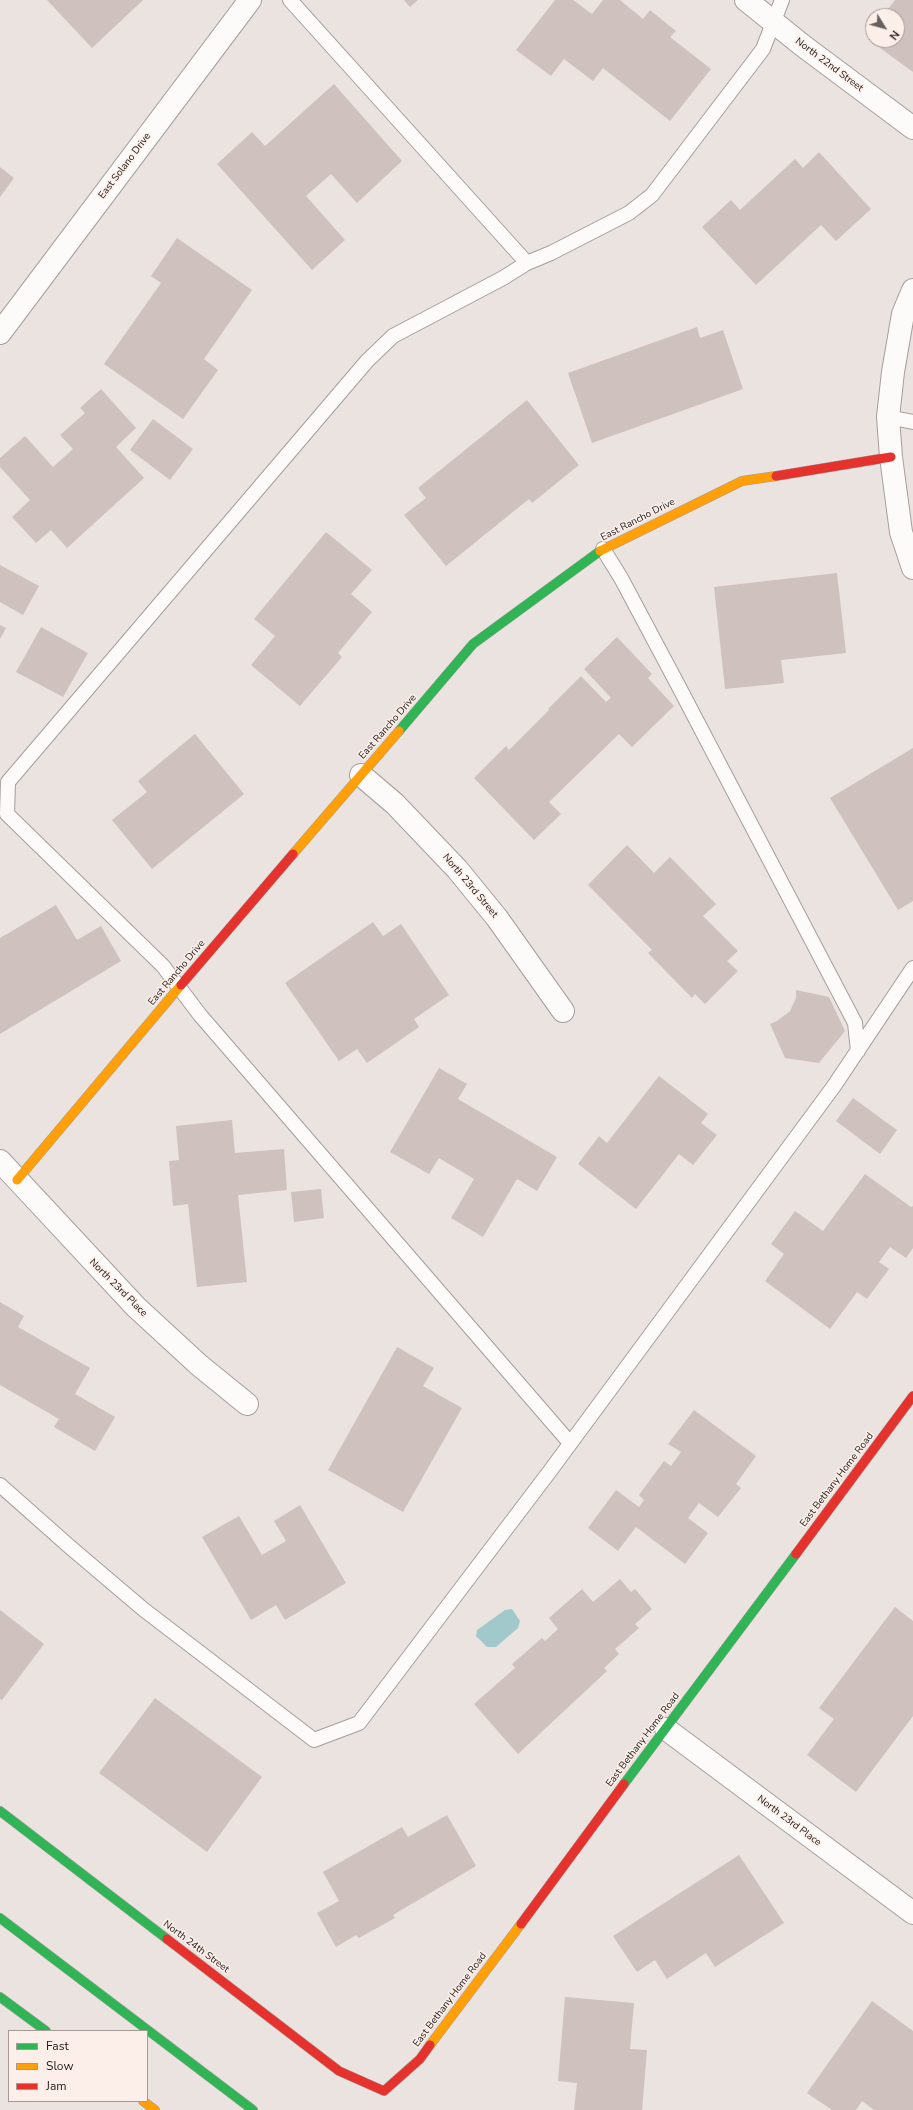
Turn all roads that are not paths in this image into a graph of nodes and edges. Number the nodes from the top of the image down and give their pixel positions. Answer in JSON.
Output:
{"nodes":[{"id":1,"x":250,"y":0,"type":"edge"},
{"id":2,"x":290,"y":0,"type":"edge"},
{"id":3,"x":746,"y":0,"type":"edge"},
{"id":4,"x":782,"y":0,"type":"edge"},
{"id":5,"x":774,"y":21,"type":"junction"},
{"id":6,"x":913,"y":128,"type":"edge"},
{"id":7,"x":527,"y":263,"type":"junction"},
{"id":8,"x":913,"y":290,"type":"edge"},
{"id":9,"x":0,"y":333,"type":"edge"},
{"id":10,"x":888,"y":417,"type":"junction"},
{"id":11,"x":913,"y":422,"type":"edge"},
{"id":12,"x":891,"y":457,"type":"junction"},
{"id":13,"x":603,"y":550,"type":"junction"},
{"id":14,"x":913,"y":568,"type":"edge"},
{"id":15,"x":361,"y":775,"type":"junction"},
{"id":16,"x":913,"y":968,"type":"edge"},
{"id":17,"x":179,"y":987,"type":"junction"},
{"id":18,"x":563,"y":1011,"type":"dead end"},
{"id":19,"x":858,"y":1051,"type":"junction"},
{"id":20,"x":0,"y":1162,"type":"edge"},
{"id":21,"x":17,"y":1180,"type":"junction"},
{"id":22,"x":913,"y":1396,"type":"edge"},
{"id":23,"x":247,"y":1404,"type":"dead end"},
{"id":24,"x":570,"y":1443,"type":"junction"},
{"id":25,"x":0,"y":1485,"type":"edge"},
{"id":26,"x":666,"y":1729,"type":"junction"},
{"id":27,"x":0,"y":1811,"type":"edge"},
{"id":28,"x":911,"y":1906,"type":"edge"},
{"id":29,"x":0,"y":1918,"type":"edge"},
{"id":30,"x":0,"y":1998,"type":"edge"},
{"id":31,"x":45,"y":2030,"type":"edge"},
{"id":32,"x":148,"y":2030,"type":"edge"},
{"id":33,"x":148,"y":2030,"type":"edge"},
{"id":34,"x":384,"y":2091,"type":"joint"},
{"id":35,"x":144,"y":2102,"type":"edge"},
{"id":36,"x":155,"y":2110,"type":"edge"},
{"id":37,"x":253,"y":2110,"type":"edge"}],
"edges":[{"from":1,"to":9,"type":"street","name":"East Solano Drive"},
{"from":2,"to":7,"type":"lane"},
{"from":3,"to":5,"type":"street","name":"North 22nd Street"},
{"from":4,"to":5,"type":"lane"},
{"from":5,"to":6,"type":"street","name":"North 22nd Street"},
{"from":5,"to":7,"type":"lane"},
{"from":7,"to":17,"type":"lane"},
{"from":8,"to":10,"type":"street"},
{"from":10,"to":11,"type":"lane"},
{"from":10,"to":12,"type":"street"},
{"from":12,"to":13,"type":"street","name":"East Rancho Drive"},
{"from":12,"to":14,"type":"street"},
{"from":13,"to":15,"type":"street","name":"East Rancho Drive"},
{"from":13,"to":19,"type":"lane"},
{"from":15,"to":17,"type":"street","name":"East Rancho Drive"},
{"from":15,"to":18,"type":"street","name":"North 23rd Street"},
{"from":16,"to":19,"type":"lane"},
{"from":17,"to":21,"type":"street","name":"East Rancho Drive"},
{"from":17,"to":24,"type":"lane"},
{"from":19,"to":24,"type":"lane"},
{"from":20,"to":21,"type":"street","name":"North 23rd Place"},
{"from":21,"to":23,"type":"street","name":"North 23rd Place"},
{"from":22,"to":26,"type":"street","name":"East Bethany Home Road"},
{"from":24,"to":25,"type":"lane"},
{"from":26,"to":28,"type":"street","name":"North 23rd Place"},
{"from":26,"to":34,"type":"street","name":"East Bethany Home Road"},
{"from":27,"to":34,"type":"street","name":"North 24th Street"},
{"from":29,"to":33,"type":"street"},
{"from":30,"to":31,"type":"street"},
{"from":32,"to":37,"type":"street"},
{"from":35,"to":36,"type":"street"}]}
